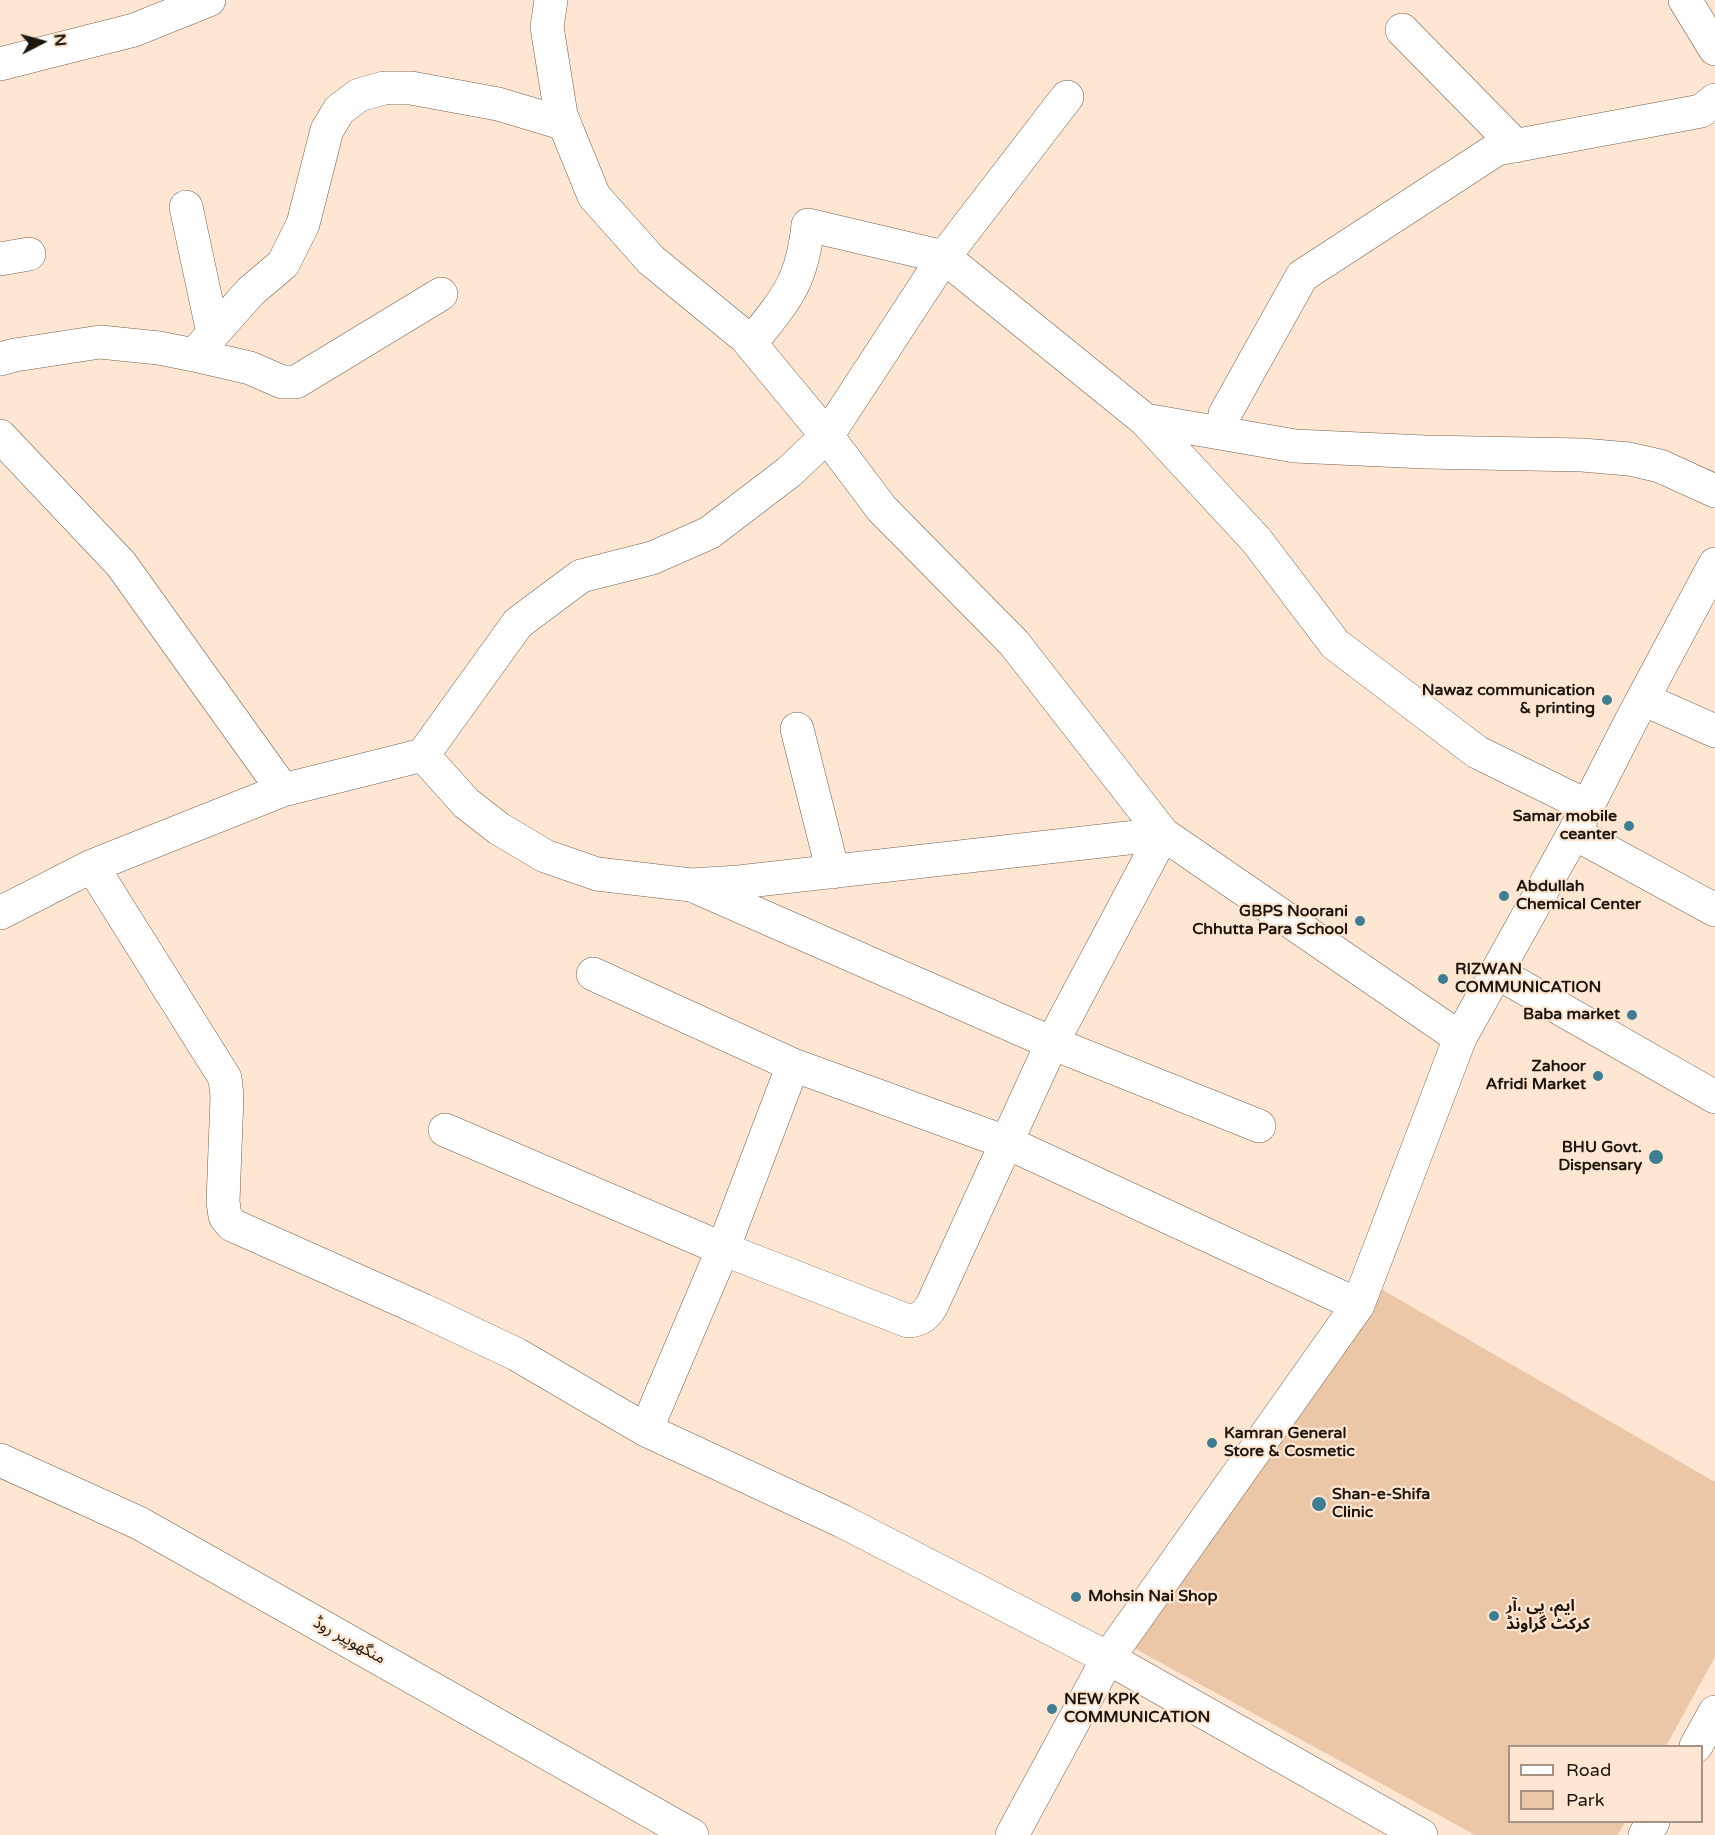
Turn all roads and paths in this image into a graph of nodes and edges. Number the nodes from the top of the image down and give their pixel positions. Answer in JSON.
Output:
{"nodes":[{"id":1,"x":209,"y":0,"type":"edge"},
{"id":2,"x":551,"y":0,"type":"edge"},
{"id":3,"x":1685,"y":0,"type":"edge"},
{"id":4,"x":1402,"y":30,"type":"dead end"},
{"id":5,"x":1712,"y":38,"type":"edge"},
{"id":6,"x":0,"y":64,"type":"edge"},
{"id":7,"x":1067,"y":96,"type":"dead end"},
{"id":8,"x":1715,"y":100,"type":"edge"},
{"id":9,"x":565,"y":124,"type":"junction"},
{"id":10,"x":1516,"y":146,"type":"junction"},
{"id":11,"x":186,"y":207,"type":"dead end"},
{"id":12,"x":944,"y":257,"type":"junction"},
{"id":13,"x":441,"y":294,"type":"dead end"},
{"id":14,"x":751,"y":343,"type":"junction"},
{"id":15,"x":203,"y":344,"type":"junction"},
{"id":16,"x":0,"y":359,"type":"edge"},
{"id":17,"x":1225,"y":414,"type":"dead end"},
{"id":18,"x":1145,"y":420,"type":"junction"},
{"id":19,"x":0,"y":436,"type":"edge"},
{"id":20,"x":827,"y":436,"type":"junction"},
{"id":21,"x":1715,"y":490,"type":"edge"},
{"id":22,"x":1715,"y":564,"type":"edge"},
{"id":23,"x":1643,"y":699,"type":"junction"},
{"id":24,"x":796,"y":729,"type":"dead end"},
{"id":25,"x":1715,"y":731,"type":"edge"},
{"id":26,"x":423,"y":754,"type":"junction"},
{"id":27,"x":283,"y":790,"type":"junction"},
{"id":28,"x":1580,"y":819,"type":"junction"},
{"id":29,"x":1163,"y":834,"type":"junction"},
{"id":30,"x":92,"y":866,"type":"junction"},
{"id":31,"x":833,"y":872,"type":"junction"},
{"id":32,"x":691,"y":885,"type":"junction"},
{"id":33,"x":1715,"y":910,"type":"edge"},
{"id":34,"x":0,"y":913,"type":"edge"},
{"id":35,"x":1496,"y":972,"type":"junction"},
{"id":36,"x":593,"y":974,"type":"dead end"},
{"id":37,"x":1460,"y":1038,"type":"junction"},
{"id":38,"x":1052,"y":1043,"type":"junction"},
{"id":39,"x":793,"y":1065,"type":"junction"},
{"id":40,"x":1715,"y":1097,"type":"edge"},
{"id":41,"x":1259,"y":1126,"type":"dead end"},
{"id":42,"x":445,"y":1130,"type":"dead end"},
{"id":43,"x":1008,"y":1143,"type":"junction"},
{"id":44,"x":723,"y":1249,"type":"junction"},
{"id":45,"x":1358,"y":1305,"type":"junction"},
{"id":46,"x":646,"y":1430,"type":"junction"},
{"id":47,"x":0,"y":1460,"type":"edge"},
{"id":48,"x":1108,"y":1658,"type":"junction"},
{"id":49,"x":1715,"y":1712,"type":"edge"},
{"id":50,"x":1697,"y":1745,"type":"edge"},
{"id":51,"x":692,"y":1835,"type":"edge"},
{"id":52,"x":1012,"y":1835,"type":"edge"},
{"id":53,"x":1420,"y":1835,"type":"edge"}],
"edges":[{"from":1,"to":6,"type":"street"},
{"from":2,"to":9,"type":"street"},
{"from":3,"to":5,"type":"street"},
{"from":4,"to":10,"type":"street"},
{"from":7,"to":12,"type":"street"},
{"from":8,"to":10,"type":"street"},
{"from":9,"to":14,"type":"street"},
{"from":9,"to":15,"type":"street"},
{"from":10,"to":17,"type":"street"},
{"from":11,"to":15,"type":"street"},
{"from":12,"to":14,"type":"street"},
{"from":12,"to":18,"type":"street"},
{"from":12,"to":20,"type":"street"},
{"from":13,"to":15,"type":"street"},
{"from":14,"to":20,"type":"street"},
{"from":15,"to":16,"type":"street"},
{"from":18,"to":21,"type":"street"},
{"from":18,"to":28,"type":"street"},
{"from":19,"to":27,"type":"street"},
{"from":20,"to":26,"type":"street"},
{"from":20,"to":29,"type":"street"},
{"from":22,"to":23,"type":"street"},
{"from":23,"to":25,"type":"street"},
{"from":23,"to":28,"type":"street"},
{"from":24,"to":31,"type":"street"},
{"from":26,"to":27,"type":"street"},
{"from":26,"to":32,"type":"street"},
{"from":27,"to":30,"type":"street"},
{"from":28,"to":33,"type":"street"},
{"from":28,"to":35,"type":"street"},
{"from":29,"to":31,"type":"street"},
{"from":29,"to":37,"type":"street"},
{"from":29,"to":38,"type":"street"},
{"from":30,"to":34,"type":"street"},
{"from":30,"to":46,"type":"street"},
{"from":31,"to":32,"type":"street"},
{"from":32,"to":38,"type":"street"},
{"from":35,"to":37,"type":"street"},
{"from":35,"to":40,"type":"street"},
{"from":36,"to":39,"type":"street"},
{"from":37,"to":45,"type":"street"},
{"from":38,"to":41,"type":"street"},
{"from":38,"to":43,"type":"street"},
{"from":39,"to":43,"type":"street"},
{"from":39,"to":44,"type":"street"},
{"from":42,"to":44,"type":"street"},
{"from":43,"to":44,"type":"street"},
{"from":43,"to":45,"type":"street"},
{"from":44,"to":46,"type":"street"},
{"from":45,"to":48,"type":"street"},
{"from":46,"to":48,"type":"street"},
{"from":47,"to":51,"type":"street","name":"منگھوپیر روڈ"},
{"from":48,"to":52,"type":"street"},
{"from":48,"to":53,"type":"street"},
{"from":49,"to":50,"type":"street"}]}
